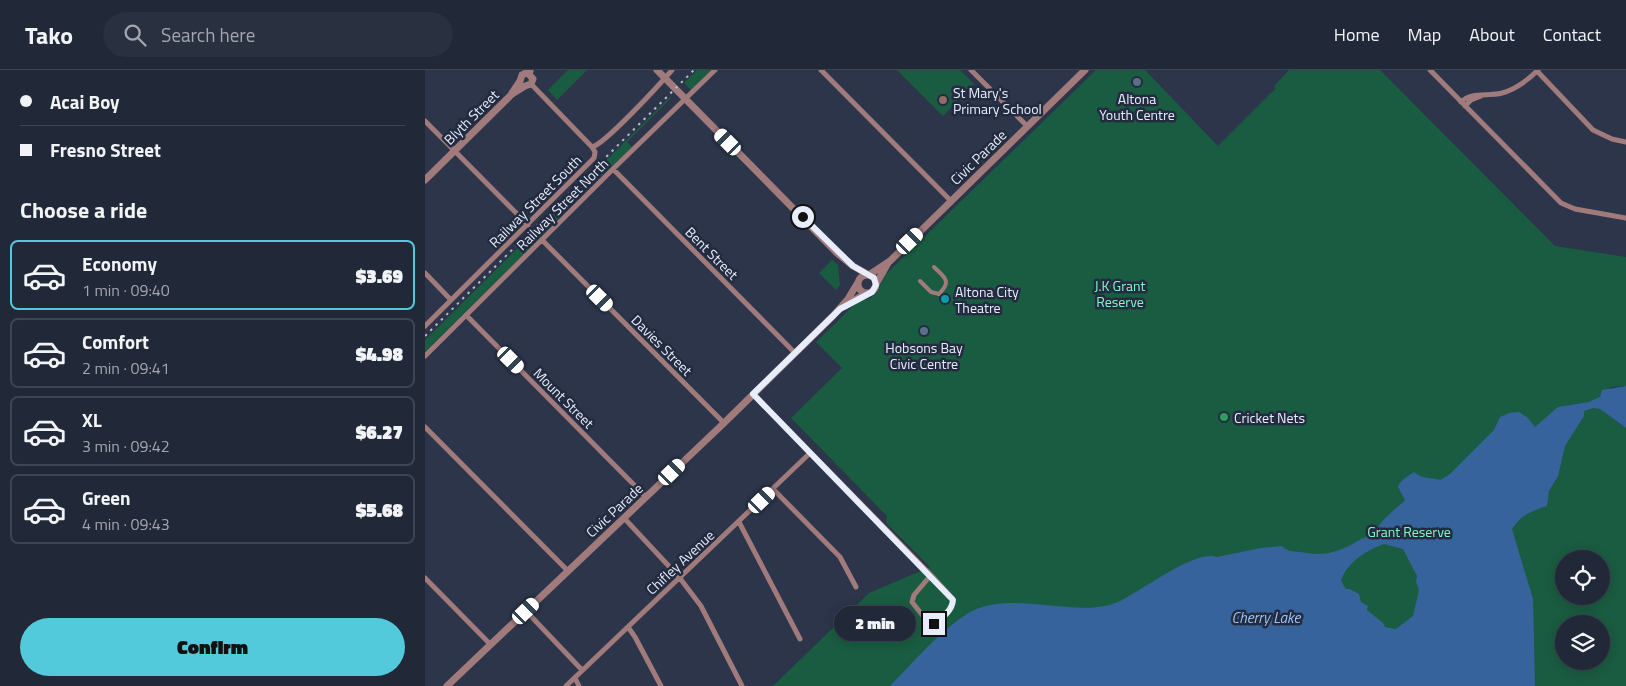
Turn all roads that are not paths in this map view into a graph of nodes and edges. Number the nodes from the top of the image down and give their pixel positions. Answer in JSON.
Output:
{"nodes":[{"id":1,"x":657,"y":70,"type":"edge"},
{"id":2,"x":672,"y":70,"type":"edge"},
{"id":3,"x":715,"y":70,"type":"edge"},
{"id":4,"x":821,"y":70,"type":"edge"},
{"id":5,"x":971,"y":70,"type":"edge"},
{"id":6,"x":1085,"y":70,"type":"edge"},
{"id":7,"x":1430,"y":70,"type":"edge"},
{"id":8,"x":1538,"y":70,"type":"edge"},
{"id":9,"x":527,"y":77,"type":"edge"},
{"id":10,"x":665,"y":78,"type":"junction"},
{"id":11,"x":686,"y":99,"type":"junction"},
{"id":12,"x":1463,"y":104,"type":"junction"},
{"id":13,"x":425,"y":121,"type":"edge"},
{"id":14,"x":1027,"y":126,"type":"junction"},
{"id":15,"x":1626,"y":142,"type":"edge"},
{"id":16,"x":592,"y":147,"type":"junction"},
{"id":17,"x":455,"y":151,"type":"junction"},
{"id":18,"x":613,"y":168,"type":"junction"},
{"id":19,"x":425,"y":180,"type":"edge"},
{"id":20,"x":951,"y":201,"type":"junction"},
{"id":21,"x":1626,"y":218,"type":"edge"},
{"id":22,"x":528,"y":225,"type":"junction"},
{"id":23,"x":542,"y":240,"type":"junction"},
{"id":24,"x":837,"y":253,"type":"junction"},
{"id":25,"x":890,"y":261,"type":"junction"},
{"id":26,"x":934,"y":267,"type":"dead end"},
{"id":27,"x":425,"y":273,"type":"edge"},
{"id":28,"x":868,"y":275,"type":"junction"},
{"id":29,"x":920,"y":281,"type":"dead end"},
{"id":30,"x":857,"y":283,"type":"junction"},
{"id":31,"x":876,"y":285,"type":"junction"},
{"id":32,"x":866,"y":294,"type":"junction"},
{"id":33,"x":451,"y":300,"type":"junction"},
{"id":34,"x":840,"y":309,"type":"junction"},
{"id":35,"x":466,"y":315,"type":"junction"},
{"id":36,"x":425,"y":326,"type":"edge"},
{"id":37,"x":795,"y":353,"type":"junction"},
{"id":38,"x":425,"y":356,"type":"edge"},
{"id":39,"x":753,"y":394,"type":"junction"},
{"id":40,"x":724,"y":423,"type":"junction"},
{"id":41,"x":425,"y":427,"type":"edge"},
{"id":42,"x":810,"y":453,"type":"junction"},
{"id":43,"x":773,"y":489,"type":"junction"},
{"id":44,"x":646,"y":497,"type":"junction"},
{"id":45,"x":624,"y":518,"type":"junction"},
{"id":46,"x":739,"y":522,"type":"junction"},
{"id":47,"x":568,"y":571,"type":"junction"},
{"id":48,"x":931,"y":575,"type":"junction"},
{"id":49,"x":679,"y":577,"type":"junction"},
{"id":50,"x":425,"y":578,"type":"edge"},
{"id":51,"x":856,"y":587,"type":"dead end"},
{"id":52,"x":526,"y":611,"type":"junction"},
{"id":53,"x":628,"y":627,"type":"junction"},
{"id":54,"x":800,"y":639,"type":"dead end"},
{"id":55,"x":491,"y":645,"type":"junction"},
{"id":56,"x":582,"y":670,"type":"junction"},
{"id":57,"x":575,"y":678,"type":"junction"},
{"id":58,"x":447,"y":686,"type":"edge"},
{"id":59,"x":566,"y":686,"type":"edge"},
{"id":60,"x":579,"y":686,"type":"edge"},
{"id":61,"x":661,"y":686,"type":"edge"},
{"id":62,"x":742,"y":686,"type":"edge"}],
"edges":[{"from":1,"to":10,"type":"street"},
{"from":2,"to":10,"type":"street","name":"Railway Street South"},
{"from":3,"to":11,"type":"street","name":"Railway Street North"},
{"from":4,"to":20,"type":"street"},
{"from":5,"to":14,"type":"street"},
{"from":6,"to":14,"type":"street","name":"Civic Parade"},
{"from":7,"to":12,"type":"street"},
{"from":8,"to":12,"type":"street"},
{"from":8,"to":15,"type":"street"},
{"from":9,"to":16,"type":"street"},
{"from":9,"to":17,"type":"street","name":"Blyth Street"},
{"from":10,"to":11,"type":"street"},
{"from":10,"to":16,"type":"street","name":"Railway Street South"},
{"from":11,"to":18,"type":"street","name":"Railway Street North"},
{"from":11,"to":24,"type":"street"},
{"from":12,"to":21,"type":"street"},
{"from":13,"to":17,"type":"street"},
{"from":14,"to":20,"type":"street","name":"Civic Parade"},
{"from":16,"to":22,"type":"street","name":"Railway Street South"},
{"from":17,"to":19,"type":"street","name":"Blyth Street"},
{"from":17,"to":22,"type":"street"},
{"from":18,"to":23,"type":"street","name":"Railway Street North"},
{"from":18,"to":37,"type":"street","name":"Bent Street"},
{"from":20,"to":25,"type":"street","name":"Civic Parade"},
{"from":22,"to":33,"type":"street","name":"Railway Street South"},
{"from":23,"to":35,"type":"street","name":"Railway Street North"},
{"from":23,"to":40,"type":"street","name":"Davies Street"},
{"from":24,"to":28,"type":"street"},
{"from":24,"to":30,"type":"street"},
{"from":25,"to":28,"type":"street","name":"Civic Parade"},
{"from":25,"to":31,"type":"street","name":"Civic Parade"},
{"from":26,"to":29,"type":"street"},
{"from":27,"to":33,"type":"street"},
{"from":28,"to":30,"type":"street"},
{"from":28,"to":31,"type":"street"},
{"from":30,"to":32,"type":"street"},
{"from":30,"to":34,"type":"street","name":"Civic Parade"},
{"from":31,"to":32,"type":"street"},
{"from":32,"to":34,"type":"street","name":"Civic Parade"},
{"from":33,"to":36,"type":"street","name":"Railway Street South"},
{"from":34,"to":37,"type":"street","name":"Civic Parade"},
{"from":35,"to":38,"type":"street","name":"Railway Street North"},
{"from":35,"to":44,"type":"street","name":"Mount Street"},
{"from":37,"to":39,"type":"street","name":"Civic Parade"},
{"from":39,"to":40,"type":"street","name":"Civic Parade"},
{"from":39,"to":42,"type":"street"},
{"from":40,"to":44,"type":"street","name":"Civic Parade"},
{"from":41,"to":47,"type":"street"},
{"from":42,"to":43,"type":"street","name":"Chifley Avenue"},
{"from":42,"to":48,"type":"street"},
{"from":43,"to":46,"type":"street","name":"Chifley Avenue"},
{"from":43,"to":51,"type":"street"},
{"from":44,"to":45,"type":"street","name":"Civic Parade"},
{"from":45,"to":47,"type":"street","name":"Civic Parade"},
{"from":45,"to":49,"type":"street"},
{"from":46,"to":49,"type":"street","name":"Chifley Avenue"},
{"from":46,"to":54,"type":"street"},
{"from":47,"to":52,"type":"street","name":"Civic Parade"},
{"from":48,"to":48,"type":"street"},
{"from":49,"to":53,"type":"street","name":"Chifley Avenue"},
{"from":49,"to":62,"type":"street"},
{"from":50,"to":55,"type":"street"},
{"from":52,"to":55,"type":"street","name":"Civic Parade"},
{"from":52,"to":56,"type":"street"},
{"from":53,"to":56,"type":"street","name":"Chifley Avenue"},
{"from":53,"to":61,"type":"street"},
{"from":55,"to":58,"type":"street","name":"Civic Parade"},
{"from":56,"to":57,"type":"street","name":"Chifley Avenue"},
{"from":57,"to":59,"type":"street","name":"Chifley Avenue"},
{"from":57,"to":60,"type":"street"}]}
